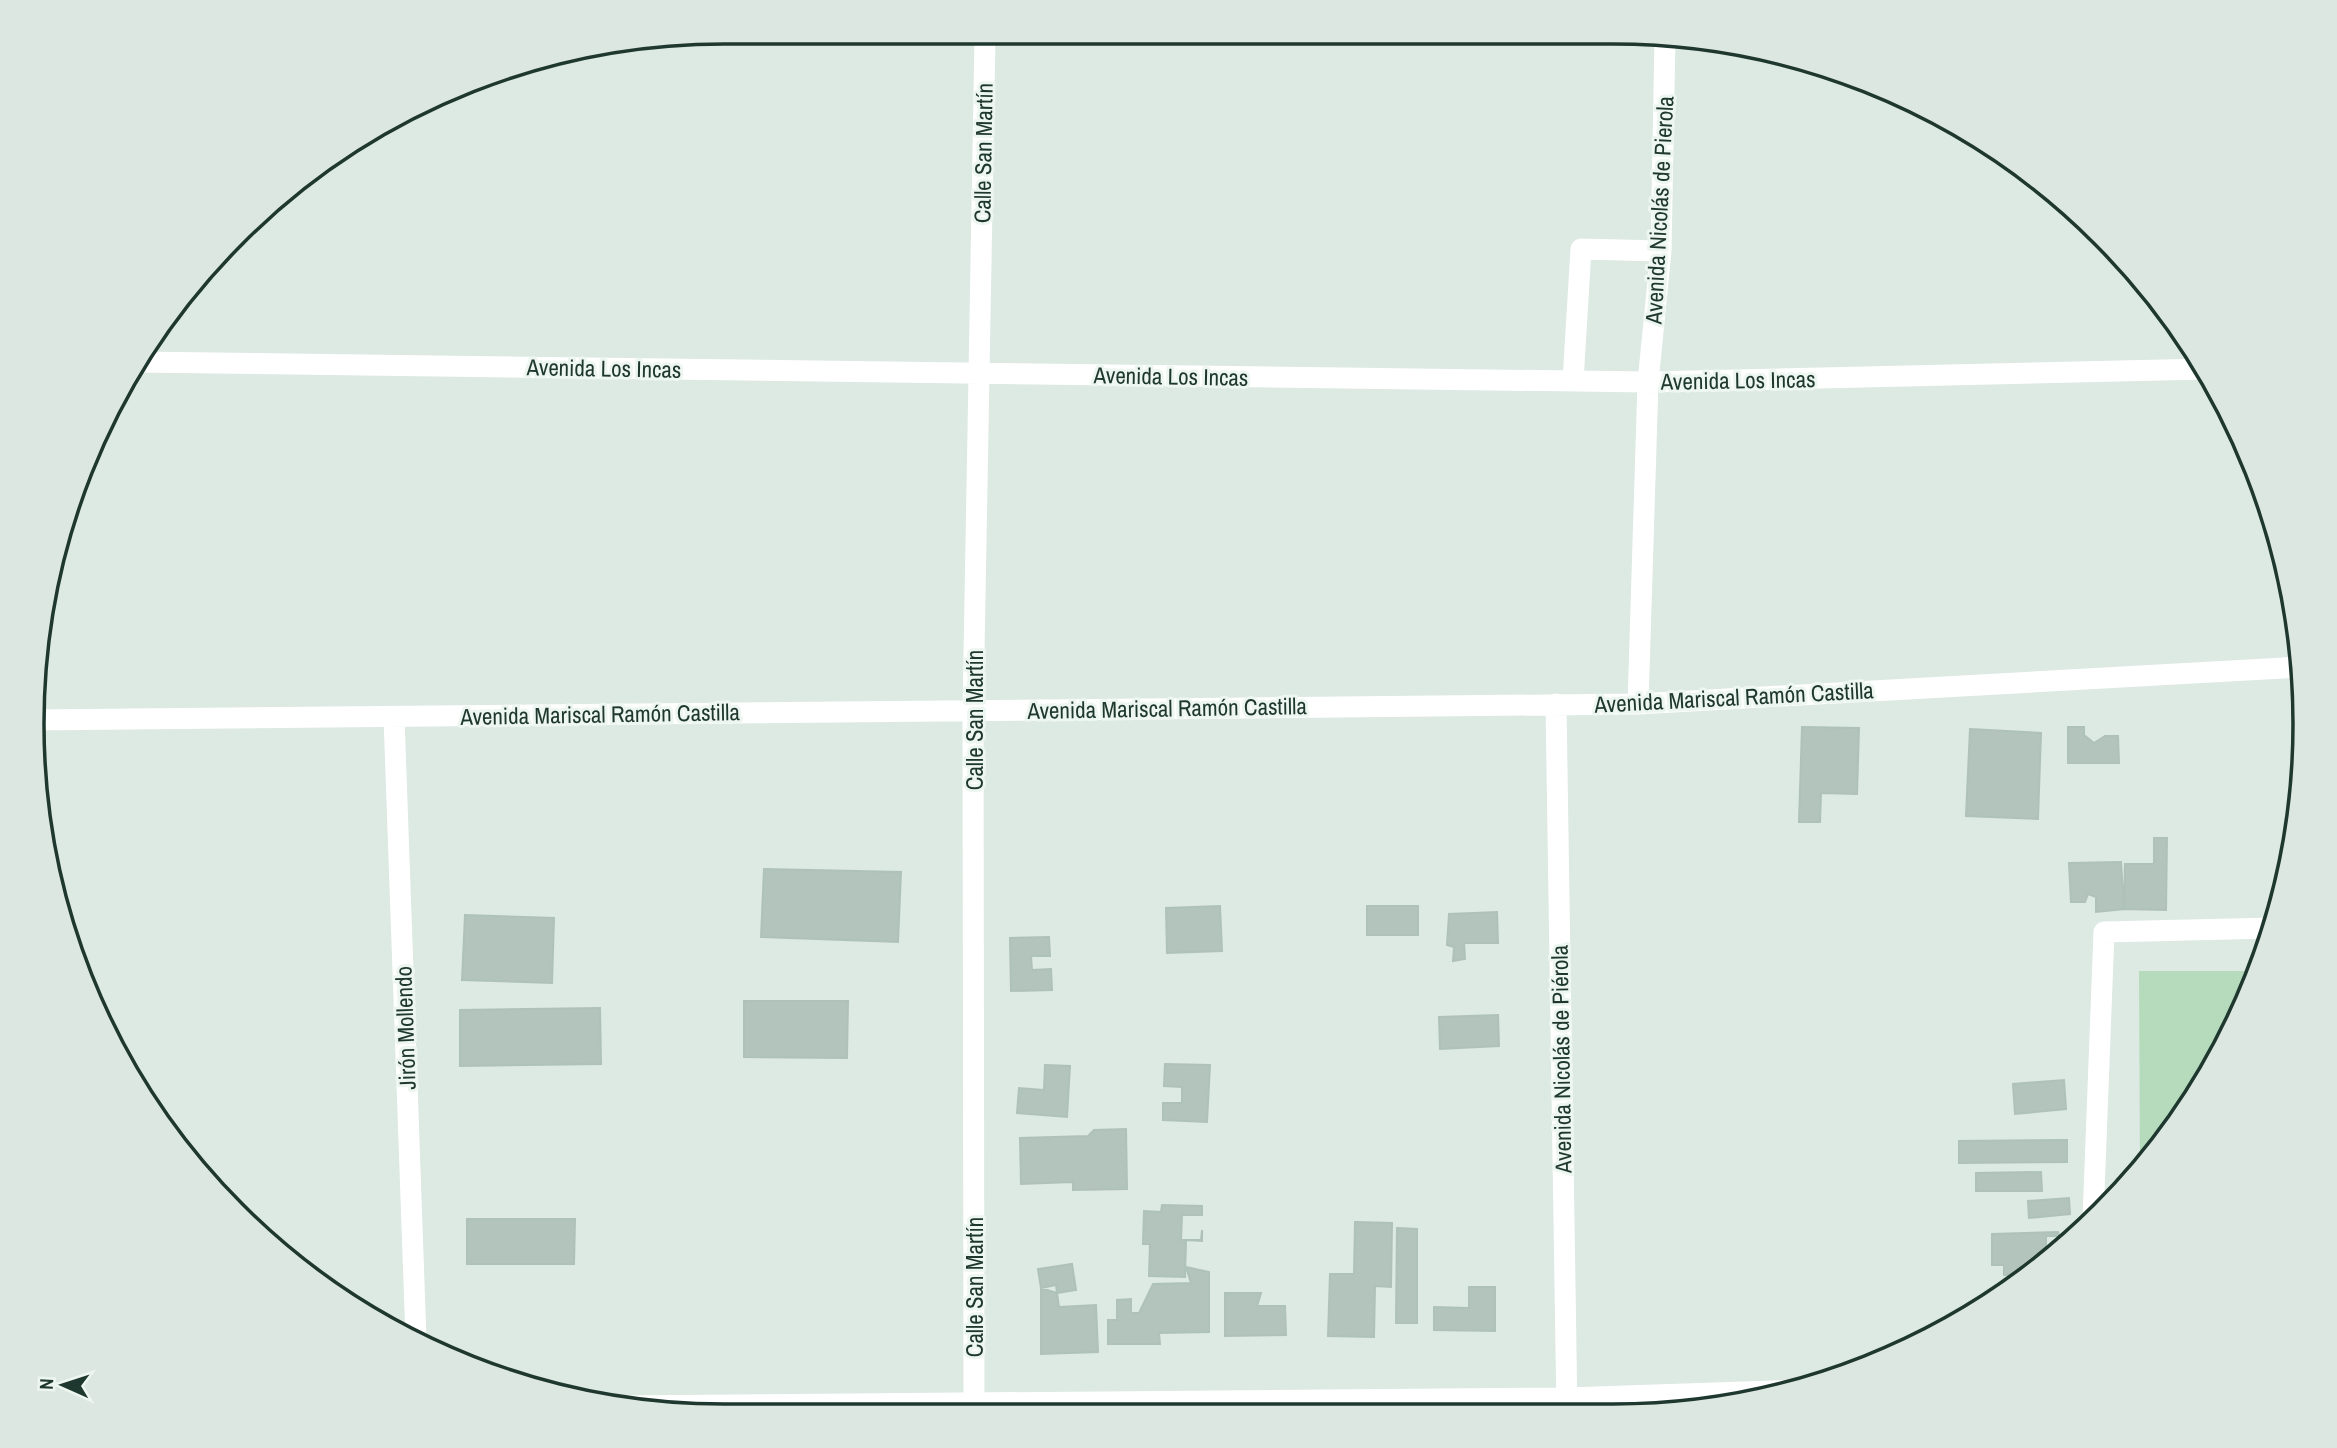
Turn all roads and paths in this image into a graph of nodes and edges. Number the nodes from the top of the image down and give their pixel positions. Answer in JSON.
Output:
{"nodes":[{"id":1,"x":985,"y":44,"type":"edge"},
{"id":2,"x":1665,"y":46,"type":"edge"},
{"id":3,"x":1661,"y":251,"type":"junction"},
{"id":4,"x":148,"y":362,"type":"edge"},
{"id":5,"x":2193,"y":369,"type":"edge"},
{"id":6,"x":979,"y":373,"type":"junction"},
{"id":7,"x":1573,"y":381,"type":"junction"},
{"id":8,"x":1648,"y":382,"type":"junction"},
{"id":9,"x":2291,"y":668,"type":"edge"},
{"id":10,"x":1556,"y":704,"type":"junction"},
{"id":11,"x":1638,"y":704,"type":"junction"},
{"id":12,"x":973,"y":710,"type":"junction"},
{"id":13,"x":394,"y":716,"type":"junction"},
{"id":14,"x":44,"y":720,"type":"edge"},
{"id":15,"x":2261,"y":928,"type":"edge"},
{"id":16,"x":2094,"y":1205,"type":"edge"},
{"id":17,"x":416,"y":1330,"type":"edge"},
{"id":18,"x":1717,"y":1396,"type":"edge"},
{"id":19,"x":974,"y":1403,"type":"junction"},
{"id":20,"x":855,"y":1404,"type":"edge"},
{"id":21,"x":999,"y":1404,"type":"edge"},
{"id":22,"x":1567,"y":1404,"type":"edge"},
{"id":23,"x":1596,"y":1404,"type":"edge"}],
"edges":[{"from":1,"to":6,"type":"street","name":"Calle San Martín"},
{"from":2,"to":3,"type":"street","name":"Avenida Nicolás de Pierola"},
{"from":3,"to":7,"type":"street"},
{"from":3,"to":8,"type":"street","name":"Avenida Nicolás de Pierola"},
{"from":4,"to":6,"type":"street","name":"Avenida Los Incas"},
{"from":5,"to":8,"type":"street","name":"Avenida Los Incas"},
{"from":6,"to":7,"type":"street","name":"Avenida Los Incas"},
{"from":6,"to":12,"type":"street","name":"Calle San Martín"},
{"from":7,"to":8,"type":"street","name":"Avenida Los Incas"},
{"from":8,"to":11,"type":"street"},
{"from":9,"to":11,"type":"street","name":"Avenida Mariscal Ramón Castilla"},
{"from":10,"to":11,"type":"street","name":"Avenida Mariscal Ramón Castilla"},
{"from":10,"to":12,"type":"street","name":"Avenida Mariscal Ramón Castilla"},
{"from":10,"to":22,"type":"street","name":"Avenida Nicolás de Piérola"},
{"from":12,"to":13,"type":"street","name":"Avenida Mariscal Ramón Castilla"},
{"from":12,"to":19,"type":"street","name":"Calle San Martín"},
{"from":13,"to":14,"type":"street","name":"Avenida Mariscal Ramón Castilla"},
{"from":13,"to":17,"type":"street","name":"Jirón Mollendo"},
{"from":15,"to":16,"type":"street"},
{"from":18,"to":23,"type":"street"},
{"from":19,"to":20,"type":"street"},
{"from":19,"to":21,"type":"street"}]}
